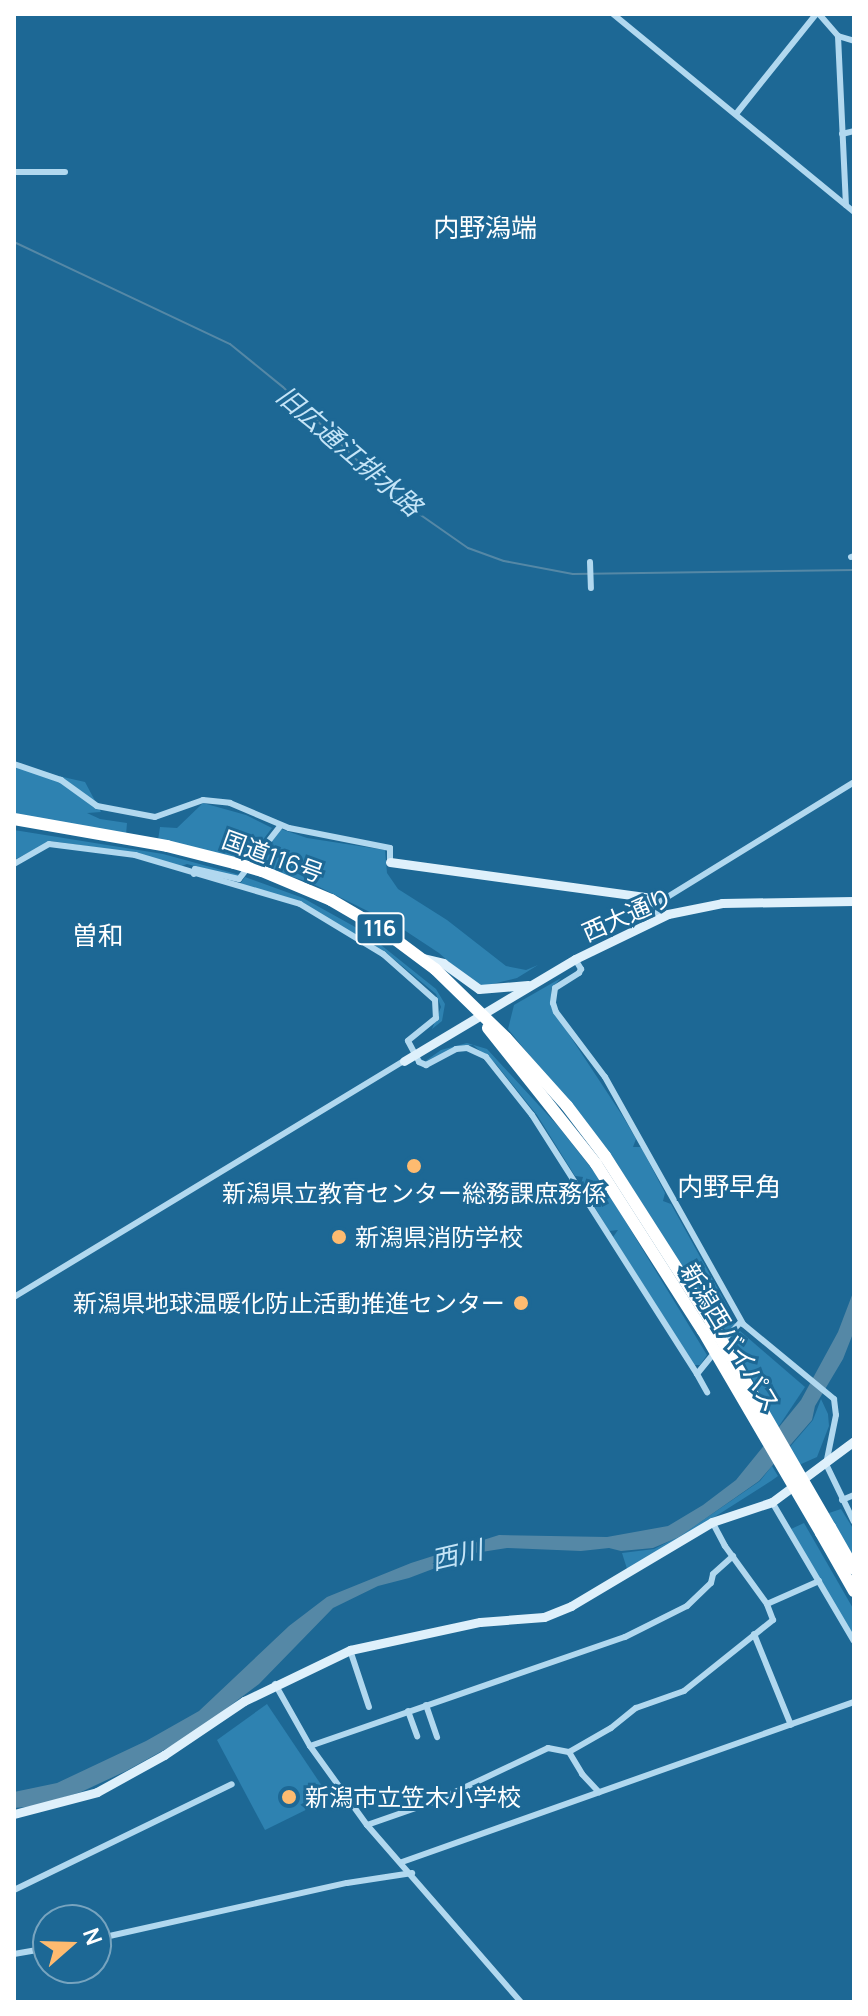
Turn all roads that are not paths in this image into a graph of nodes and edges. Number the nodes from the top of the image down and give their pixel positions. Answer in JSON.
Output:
{"nodes":[{"id":1,"x":613,"y":14,"type":"edge"},
{"id":2,"x":818,"y":14,"type":"edge"},
{"id":3,"x":838,"y":36,"type":"junction"},
{"id":4,"x":854,"y":41,"type":"edge"},
{"id":5,"x":736,"y":114,"type":"junction"},
{"id":6,"x":854,"y":131,"type":"edge"},
{"id":7,"x":842,"y":134,"type":"junction"},
{"id":8,"x":14,"y":172,"type":"edge"},
{"id":9,"x":65,"y":172,"type":"dead end"},
{"id":10,"x":846,"y":205,"type":"junction"},
{"id":11,"x":854,"y":212,"type":"edge"},
{"id":12,"x":590,"y":562,"type":"dead end"},
{"id":13,"x":591,"y":588,"type":"dead end"},
{"id":14,"x":14,"y":764,"type":"edge"},
{"id":15,"x":854,"y":782,"type":"edge"},
{"id":16,"x":14,"y":819,"type":"edge"},
{"id":17,"x":281,"y":825,"type":"junction"},
{"id":18,"x":390,"y":862,"type":"joint"},
{"id":19,"x":14,"y":864,"type":"edge"},
{"id":20,"x":194,"y":874,"type":"junction"},
{"id":21,"x":854,"y":901,"type":"edge"},
{"id":22,"x":656,"y":904,"type":"junction"},
{"id":23,"x":658,"y":919,"type":"junction"},
{"id":24,"x":418,"y":957,"type":"junction"},
{"id":25,"x":575,"y":959,"type":"junction"},
{"id":26,"x":531,"y":985,"type":"junction"},
{"id":27,"x":479,"y":1015,"type":"junction"},
{"id":28,"x":414,"y":1055,"type":"junction"},
{"id":29,"x":404,"y":1061,"type":"joint"},
{"id":30,"x":14,"y":1297,"type":"edge"},
{"id":31,"x":741,"y":1322,"type":"junction"},
{"id":32,"x":707,"y":1326,"type":"junction"},
{"id":33,"x":697,"y":1374,"type":"junction"},
{"id":34,"x":707,"y":1392,"type":"dead end"},
{"id":35,"x":854,"y":1441,"type":"edge"},
{"id":36,"x":826,"y":1464,"type":"junction"},
{"id":37,"x":854,"y":1495,"type":"edge"},
{"id":38,"x":842,"y":1500,"type":"junction"},
{"id":39,"x":772,"y":1502,"type":"junction"},
{"id":40,"x":712,"y":1522,"type":"junction"},
{"id":41,"x":854,"y":1522,"type":"edge"},
{"id":42,"x":825,"y":1530,"type":"junction"},
{"id":43,"x":733,"y":1556,"type":"junction"},
{"id":44,"x":854,"y":1569,"type":"edge"},
{"id":45,"x":819,"y":1581,"type":"junction"},
{"id":46,"x":854,"y":1591,"type":"edge"},
{"id":47,"x":767,"y":1604,"type":"junction"},
{"id":48,"x":754,"y":1634,"type":"junction"},
{"id":49,"x":854,"y":1641,"type":"edge"},
{"id":50,"x":350,"y":1650,"type":"junction"},
{"id":51,"x":275,"y":1684,"type":"junction"},
{"id":52,"x":854,"y":1702,"type":"edge"},
{"id":53,"x":426,"y":1705,"type":"junction"},
{"id":54,"x":369,"y":1707,"type":"dead end"},
{"id":55,"x":408,"y":1711,"type":"junction"},
{"id":56,"x":791,"y":1725,"type":"junction"},
{"id":57,"x":417,"y":1736,"type":"dead end"},
{"id":58,"x":437,"y":1737,"type":"dead end"},
{"id":59,"x":310,"y":1746,"type":"junction"},
{"id":60,"x":569,"y":1752,"type":"junction"},
{"id":61,"x":232,"y":1784,"type":"dead end"},
{"id":62,"x":599,"y":1792,"type":"junction"},
{"id":63,"x":14,"y":1814,"type":"edge"},
{"id":64,"x":367,"y":1825,"type":"junction"},
{"id":65,"x":402,"y":1862,"type":"junction"},
{"id":66,"x":412,"y":1873,"type":"junction"},
{"id":67,"x":14,"y":1890,"type":"edge"},
{"id":68,"x":112,"y":1935,"type":"edge"},
{"id":69,"x":521,"y":2002,"type":"edge"}],
"edges":[{"from":1,"to":5,"type":"street"},
{"from":2,"to":3,"type":"street"},
{"from":2,"to":5,"type":"street"},
{"from":3,"to":4,"type":"street"},
{"from":3,"to":7,"type":"street"},
{"from":5,"to":10,"type":"street"},
{"from":6,"to":7,"type":"street"},
{"from":7,"to":10,"type":"street"},
{"from":8,"to":9,"type":"street"},
{"from":10,"to":11,"type":"street"},
{"from":12,"to":13,"type":"street"},
{"from":14,"to":17,"type":"street"},
{"from":15,"to":22,"type":"street"},
{"from":16,"to":24,"type":"highway","name":"国道116号","number":"116","bridge":true},
{"from":17,"to":18,"type":"street"},
{"from":17,"to":20,"type":"street"},
{"from":18,"to":22,"type":"street"},
{"from":19,"to":20,"type":"street"},
{"from":20,"to":28,"type":"street"},
{"from":21,"to":23,"type":"street","name":"西大通り"},
{"from":22,"to":23,"type":"street"},
{"from":23,"to":25,"type":"street","name":"西大通り"},
{"from":24,"to":26,"type":"street"},
{"from":24,"to":27,"type":"highway","name":"国道116号","number":"116"},
{"from":25,"to":26,"type":"street","name":"西大通り"},
{"from":25,"to":31,"type":"street"},
{"from":26,"to":27,"type":"street","name":"西大通り"},
{"from":27,"to":28,"type":"street","name":"西大通り"},
{"from":27,"to":32,"type":"highway","name":"新潟西バイパス","number":"116"},
{"from":27,"to":32,"type":"highway","name":"新潟西バイパス","number":"116"},
{"from":28,"to":29,"type":"street","name":"西大通り"},
{"from":28,"to":33,"type":"street"},
{"from":29,"to":30,"type":"street"},
{"from":31,"to":33,"type":"street"},
{"from":31,"to":36,"type":"street"},
{"from":32,"to":42,"type":"highway","name":"新潟西バイパス","number":"116","bridge":true},
{"from":33,"to":34,"type":"street"},
{"from":35,"to":36,"type":"street"},
{"from":36,"to":38,"type":"street"},
{"from":36,"to":39,"type":"street"},
{"from":37,"to":38,"type":"street"},
{"from":38,"to":41,"type":"street"},
{"from":39,"to":40,"type":"street"},
{"from":39,"to":45,"type":"street"},
{"from":40,"to":43,"type":"street"},
{"from":40,"to":50,"type":"street"},
{"from":42,"to":44,"type":"highway","name":"新潟西バイパス","number":"116"},
{"from":42,"to":46,"type":"highway","name":"新潟西バイパス","number":"116"},
{"from":43,"to":47,"type":"street"},
{"from":43,"to":53,"type":"street"},
{"from":45,"to":47,"type":"street"},
{"from":45,"to":49,"type":"street"},
{"from":47,"to":48,"type":"street"},
{"from":48,"to":56,"type":"street"},
{"from":48,"to":60,"type":"street"},
{"from":50,"to":51,"type":"street"},
{"from":50,"to":54,"type":"street"},
{"from":51,"to":59,"type":"street"},
{"from":51,"to":63,"type":"street"},
{"from":52,"to":56,"type":"street"},
{"from":53,"to":55,"type":"street"},
{"from":53,"to":58,"type":"street"},
{"from":55,"to":57,"type":"street"},
{"from":55,"to":59,"type":"street"},
{"from":56,"to":62,"type":"street"},
{"from":59,"to":64,"type":"street"},
{"from":60,"to":62,"type":"street"},
{"from":60,"to":64,"type":"street"},
{"from":61,"to":67,"type":"street"},
{"from":62,"to":65,"type":"street"},
{"from":64,"to":65,"type":"street"},
{"from":65,"to":66,"type":"street"},
{"from":66,"to":68,"type":"street"},
{"from":66,"to":69,"type":"street"}]}
